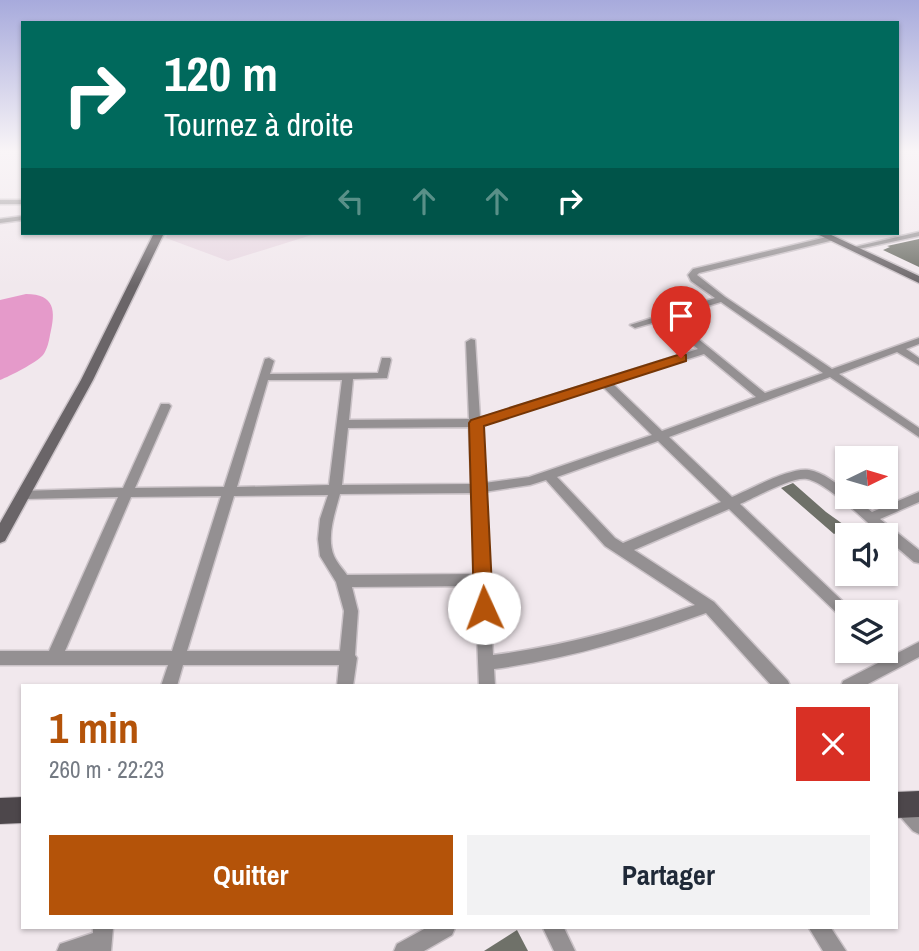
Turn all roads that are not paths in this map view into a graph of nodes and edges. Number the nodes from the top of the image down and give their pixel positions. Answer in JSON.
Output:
{"nodes":[{"id":1,"x":0,"y":202,"type":"edge"},
{"id":2,"x":21,"y":202,"type":"edge"},
{"id":3,"x":21,"y":218,"type":"edge"},
{"id":4,"x":0,"y":221,"type":"edge"},
{"id":5,"x":919,"y":234,"type":"edge"},
{"id":6,"x":158,"y":235,"type":"edge"},
{"id":7,"x":825,"y":235,"type":"edge"},
{"id":8,"x":853,"y":248,"type":"junction"},
{"id":9,"x":919,"y":279,"type":"edge"},
{"id":10,"x":722,"y":299,"type":"junction"},
{"id":11,"x":664,"y":317,"type":"junction"},
{"id":12,"x":635,"y":325,"type":"dead end"},
{"id":13,"x":919,"y":341,"type":"edge"},
{"id":14,"x":471,"y":342,"type":"dead end"},
{"id":15,"x":897,"y":348,"type":"junction"},
{"id":16,"x":706,"y":350,"type":"junction"},
{"id":17,"x":386,"y":360,"type":"dead end"},
{"id":18,"x":269,"y":361,"type":"dead end"},
{"id":19,"x":919,"y":362,"type":"edge"},
{"id":20,"x":830,"y":373,"type":"junction"},
{"id":21,"x":348,"y":376,"type":"junction"},
{"id":22,"x":264,"y":377,"type":"junction"},
{"id":23,"x":606,"y":384,"type":"junction"},
{"id":24,"x":764,"y":398,"type":"junction"},
{"id":25,"x":165,"y":406,"type":"dead end"},
{"id":26,"x":477,"y":423,"type":"junction"},
{"id":27,"x":343,"y":425,"type":"junction"},
{"id":28,"x":919,"y":433,"type":"edge"},
{"id":29,"x":662,"y":436,"type":"junction"},
{"id":30,"x":548,"y":475,"type":"junction"},
{"id":31,"x":479,"y":488,"type":"junction"},
{"id":32,"x":335,"y":491,"type":"junction"},
{"id":33,"x":127,"y":493,"type":"junction"},
{"id":34,"x":228,"y":493,"type":"junction"},
{"id":35,"x":24,"y":494,"type":"junction"},
{"id":36,"x":919,"y":497,"type":"edge"},
{"id":37,"x":732,"y":503,"type":"junction"},
{"id":38,"x":870,"y":518,"type":"junction"},
{"id":39,"x":0,"y":537,"type":"edge"},
{"id":40,"x":621,"y":550,"type":"junction"},
{"id":41,"x":919,"y":558,"type":"edge"},
{"id":42,"x":483,"y":580,"type":"junction"},
{"id":43,"x":343,"y":581,"type":"junction"},
{"id":44,"x":835,"y":602,"type":"edge"},
{"id":45,"x":709,"y":606,"type":"junction"},
{"id":46,"x":919,"y":649,"type":"edge"},
{"id":47,"x":898,"y":654,"type":"edge"},
{"id":48,"x":0,"y":658,"type":"edge"},
{"id":49,"x":54,"y":658,"type":"junction"},
{"id":50,"x":178,"y":658,"type":"junction"},
{"id":51,"x":349,"y":658,"type":"junction"},
{"id":52,"x":486,"y":663,"type":"junction"},
{"id":53,"x":881,"y":663,"type":"edge"},
{"id":54,"x":170,"y":684,"type":"edge"},
{"id":55,"x":345,"y":684,"type":"edge"},
{"id":56,"x":487,"y":684,"type":"edge"},
{"id":57,"x":780,"y":684,"type":"edge"},
{"id":58,"x":852,"y":684,"type":"edge"},
{"id":59,"x":906,"y":805,"type":"edge"},
{"id":60,"x":21,"y":810,"type":"edge"},
{"id":61,"x":0,"y":811,"type":"edge"},
{"id":62,"x":919,"y":825,"type":"edge"},
{"id":63,"x":443,"y":929,"type":"edge"},
{"id":64,"x":554,"y":929,"type":"edge"},
{"id":65,"x":820,"y":929,"type":"edge"},
{"id":66,"x":102,"y":940,"type":"edge"},
{"id":67,"x":67,"y":951,"type":"edge"},
{"id":68,"x":404,"y":951,"type":"edge"},
{"id":69,"x":565,"y":951,"type":"edge"},
{"id":70,"x":836,"y":951,"type":"edge"}],
"edges":[{"from":1,"to":2,"type":"street"},
{"from":3,"to":4,"type":"street"},
{"from":5,"to":8,"type":"street"},
{"from":6,"to":35,"type":"street"},
{"from":7,"to":8,"type":"street"},
{"from":7,"to":10,"type":"street"},
{"from":8,"to":9,"type":"street"},
{"from":10,"to":11,"type":"street"},
{"from":10,"to":20,"type":"street"},
{"from":11,"to":12,"type":"street"},
{"from":11,"to":16,"type":"street"},
{"from":13,"to":15,"type":"street"},
{"from":14,"to":26,"type":"street"},
{"from":15,"to":19,"type":"street"},
{"from":15,"to":20,"type":"street"},
{"from":16,"to":23,"type":"street"},
{"from":16,"to":24,"type":"street"},
{"from":17,"to":21,"type":"street"},
{"from":18,"to":22,"type":"street"},
{"from":20,"to":24,"type":"street"},
{"from":20,"to":28,"type":"street"},
{"from":21,"to":22,"type":"street"},
{"from":21,"to":27,"type":"street"},
{"from":22,"to":34,"type":"street"},
{"from":23,"to":26,"type":"street"},
{"from":23,"to":29,"type":"street"},
{"from":24,"to":29,"type":"street"},
{"from":25,"to":33,"type":"street"},
{"from":26,"to":27,"type":"street"},
{"from":26,"to":31,"type":"street"},
{"from":27,"to":32,"type":"street"},
{"from":29,"to":30,"type":"street"},
{"from":29,"to":37,"type":"street"},
{"from":30,"to":31,"type":"street"},
{"from":30,"to":40,"type":"street"},
{"from":31,"to":32,"type":"street"},
{"from":31,"to":42,"type":"street"},
{"from":32,"to":34,"type":"street"},
{"from":32,"to":43,"type":"street"},
{"from":33,"to":34,"type":"street"},
{"from":33,"to":35,"type":"street"},
{"from":33,"to":49,"type":"street"},
{"from":34,"to":50,"type":"street"},
{"from":35,"to":39,"type":"street"},
{"from":36,"to":38,"type":"street"},
{"from":37,"to":38,"type":"street"},
{"from":37,"to":40,"type":"street"},
{"from":37,"to":44,"type":"street"},
{"from":38,"to":41,"type":"street"},
{"from":40,"to":45,"type":"street"},
{"from":42,"to":43,"type":"street"},
{"from":42,"to":52,"type":"street"},
{"from":43,"to":51,"type":"street"},
{"from":45,"to":52,"type":"street"},
{"from":45,"to":57,"type":"street"},
{"from":46,"to":47,"type":"street"},
{"from":48,"to":49,"type":"street"},
{"from":49,"to":50,"type":"street"},
{"from":50,"to":51,"type":"street"},
{"from":50,"to":54,"type":"street"},
{"from":51,"to":55,"type":"street"},
{"from":52,"to":56,"type":"street"},
{"from":53,"to":58,"type":"street"},
{"from":59,"to":62,"type":"street"},
{"from":60,"to":61,"type":"main road"},
{"from":63,"to":68,"type":"street"},
{"from":64,"to":69,"type":"street"},
{"from":65,"to":70,"type":"street"},
{"from":66,"to":67,"type":"street"}]}
